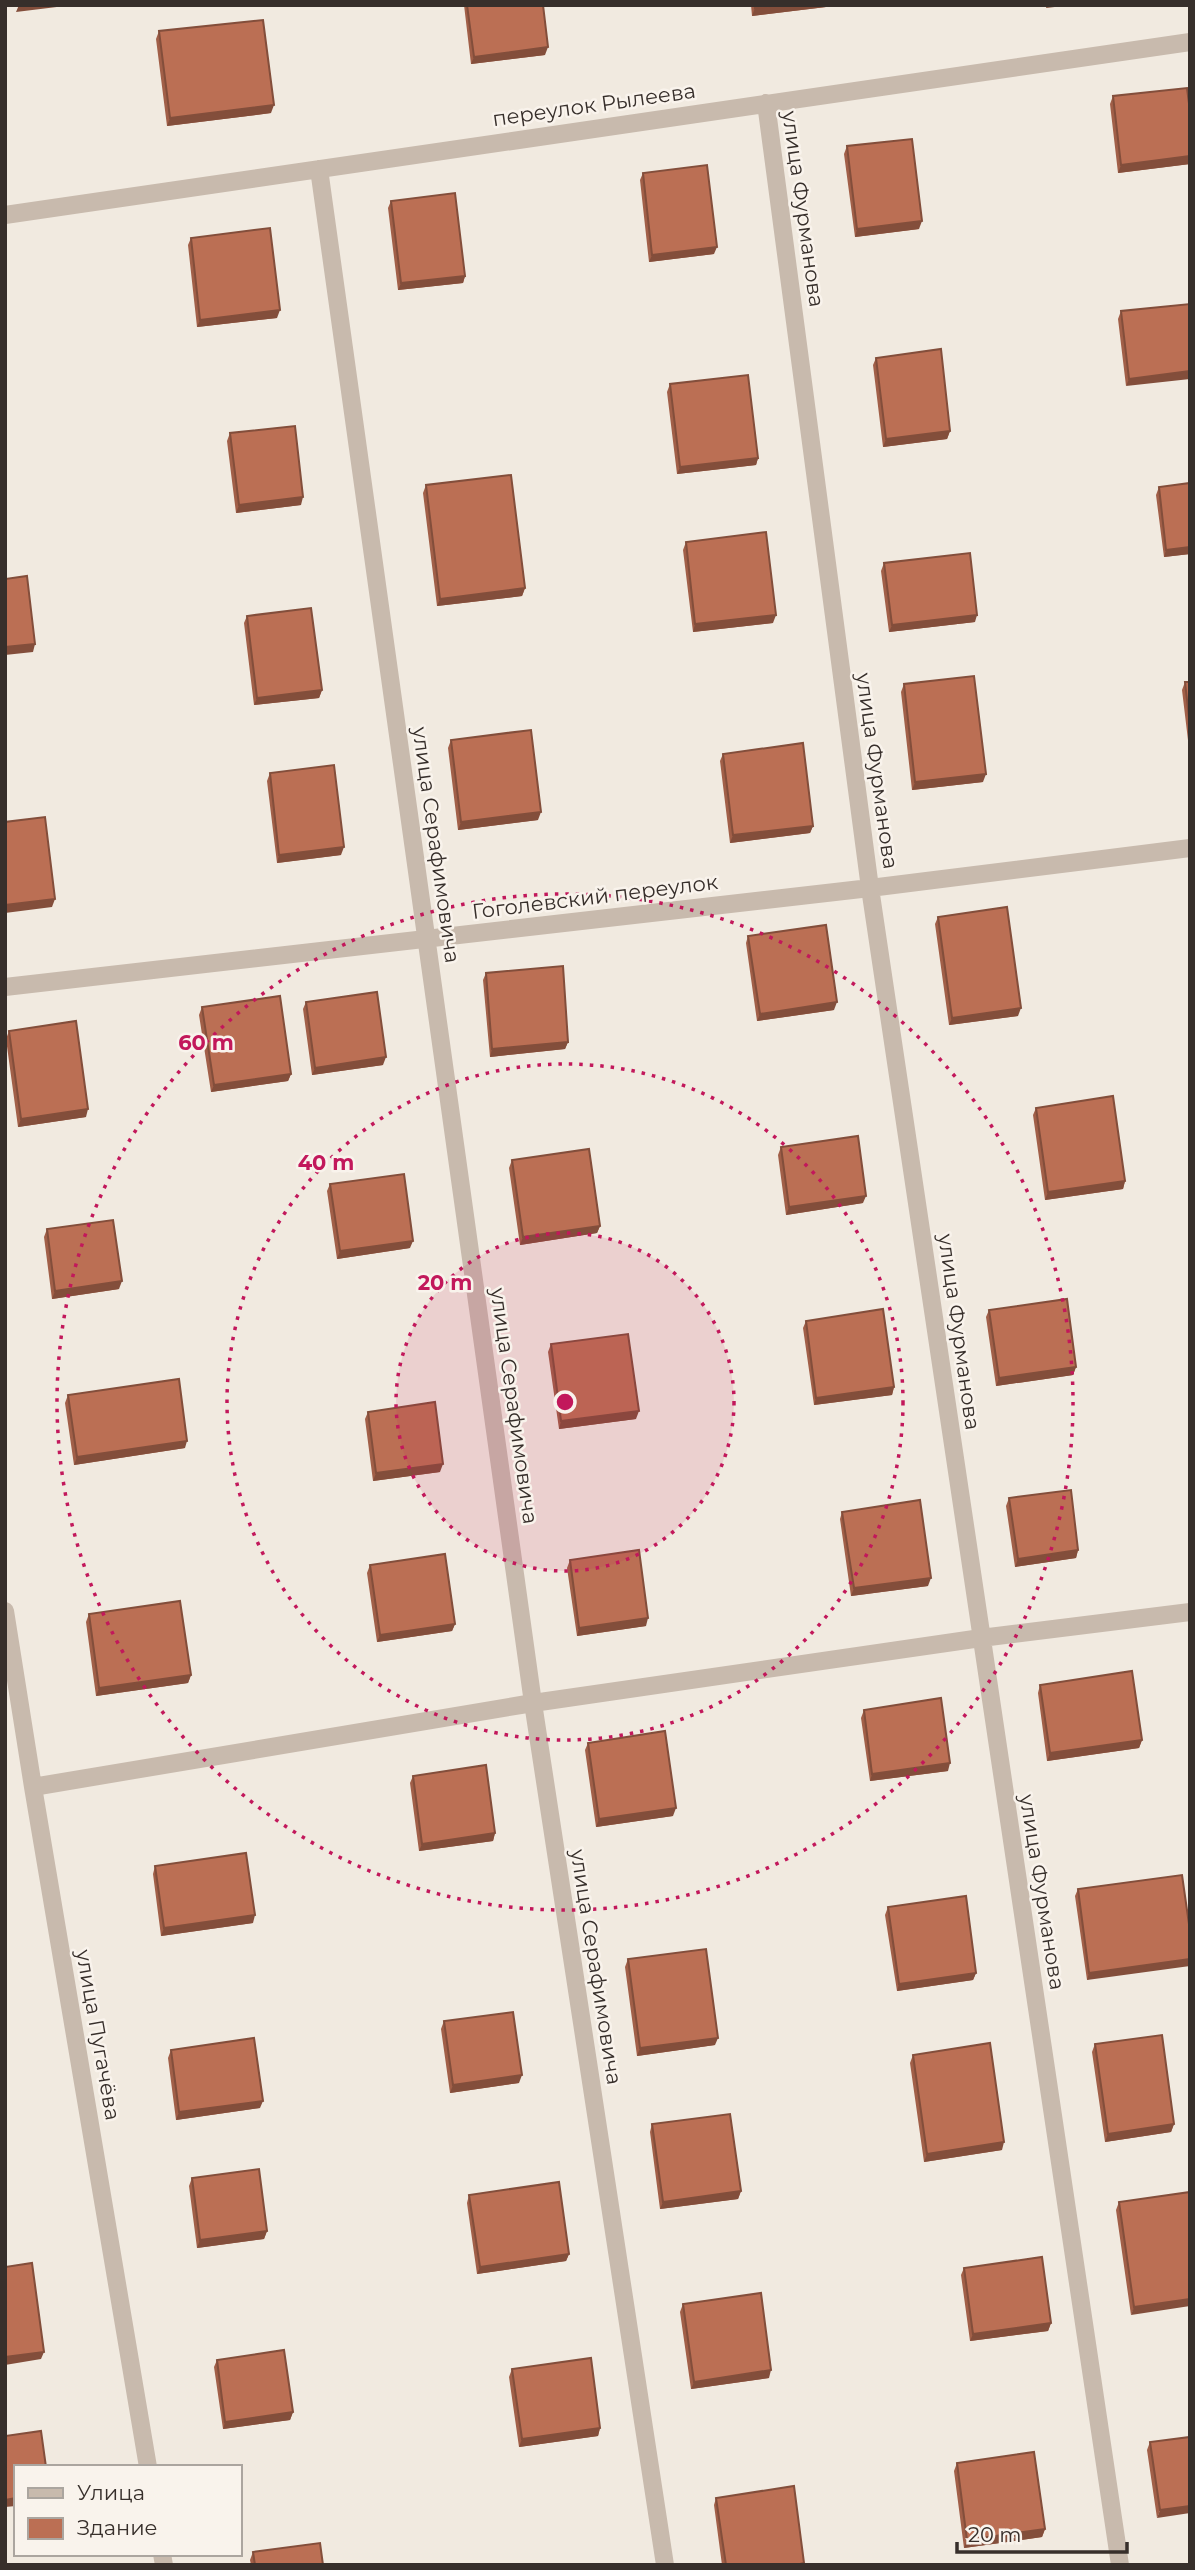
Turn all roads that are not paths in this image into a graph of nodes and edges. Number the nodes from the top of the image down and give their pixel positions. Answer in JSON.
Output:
{"nodes":[{"id":1,"x":1190,"y":41,"type":"edge"},
{"id":2,"x":766,"y":103,"type":"junction"},
{"id":3,"x":319,"y":169,"type":"junction"},
{"id":4,"x":5,"y":215,"type":"edge"},
{"id":5,"x":1190,"y":848,"type":"edge"},
{"id":6,"x":870,"y":888,"type":"junction"},
{"id":7,"x":426,"y":939,"type":"junction"},
{"id":8,"x":5,"y":987,"type":"edge"},
{"id":9,"x":5,"y":1611,"type":"edge"},
{"id":10,"x":1190,"y":1612,"type":"edge"},
{"id":11,"x":981,"y":1637,"type":"junction"},
{"id":12,"x":533,"y":1703,"type":"junction"},
{"id":13,"x":33,"y":1787,"type":"junction"},
{"id":14,"x":148,"y":2465,"type":"edge"},
{"id":15,"x":665,"y":2565,"type":"edge"},
{"id":16,"x":1120,"y":2565,"type":"edge"}],
"edges":[{"from":1,"to":2,"type":"street","name":"переулок Рылеева"},
{"from":2,"to":3,"type":"street","name":"переулок Рылеева"},
{"from":2,"to":6,"type":"street","name":"улица Фурманова"},
{"from":3,"to":4,"type":"street","name":"переулок Рылеева"},
{"from":3,"to":7,"type":"street","name":"улица Серафимовича"},
{"from":5,"to":6,"type":"street","name":"Гоголевский переулок"},
{"from":6,"to":7,"type":"street","name":"Гоголевский переулок"},
{"from":6,"to":11,"type":"street","name":"улица Фурманова"},
{"from":7,"to":8,"type":"street","name":"Гоголевский переулок"},
{"from":7,"to":12,"type":"street","name":"улица Серафимовича"},
{"from":9,"to":13,"type":"street","name":"улица Пугачёва"},
{"from":10,"to":11,"type":"street"},
{"from":11,"to":12,"type":"street"},
{"from":11,"to":16,"type":"street","name":"улица Фурманова"},
{"from":12,"to":13,"type":"street"},
{"from":12,"to":15,"type":"street","name":"улица Серафимовича"},
{"from":13,"to":14,"type":"street","name":"улица Пугачёва"}]}
